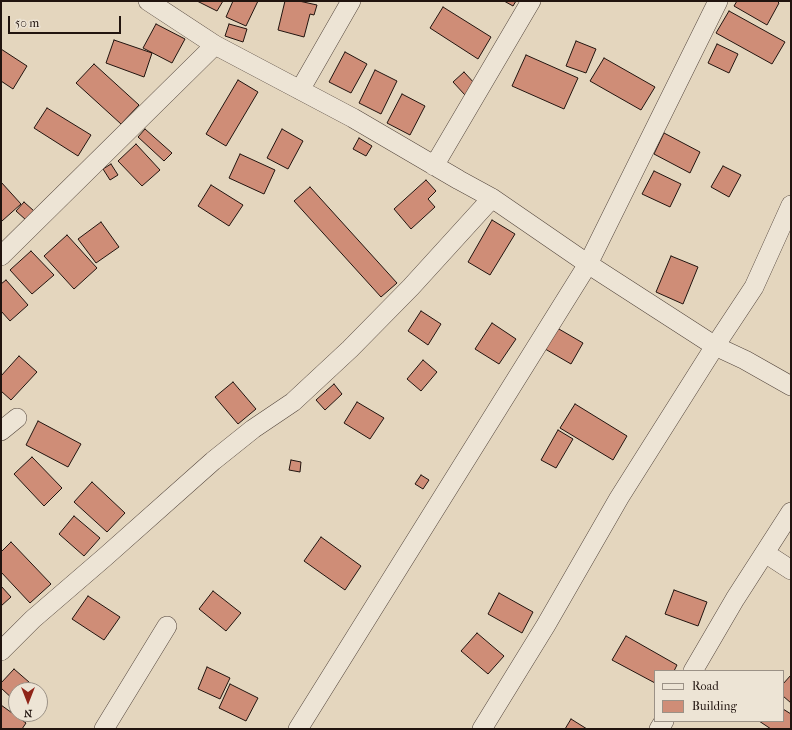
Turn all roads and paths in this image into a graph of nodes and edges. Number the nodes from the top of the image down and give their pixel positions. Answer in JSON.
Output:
{"nodes":[{"id":1,"x":351,"y":1,"type":"edge"},
{"id":2,"x":531,"y":1,"type":"edge"},
{"id":3,"x":718,"y":1,"type":"edge"},
{"id":4,"x":158,"y":4,"type":"edge"},
{"id":5,"x":215,"y":45,"type":"junction"},
{"id":6,"x":300,"y":90,"type":"junction"},
{"id":7,"x":434,"y":166,"type":"junction"},
{"id":8,"x":492,"y":198,"type":"junction"},
{"id":9,"x":791,"y":205,"type":"edge"},
{"id":10,"x":1,"y":256,"type":"edge"},
{"id":11,"x":588,"y":264,"type":"junction"},
{"id":12,"x":715,"y":346,"type":"junction"},
{"id":13,"x":791,"y":386,"type":"edge"},
{"id":14,"x":17,"y":418,"type":"dead end"},
{"id":15,"x":1,"y":431,"type":"edge"},
{"id":16,"x":791,"y":512,"type":"edge"},
{"id":17,"x":765,"y":553,"type":"junction"},
{"id":18,"x":791,"y":570,"type":"edge"},
{"id":19,"x":167,"y":626,"type":"dead end"},
{"id":20,"x":1,"y":651,"type":"edge"},
{"id":21,"x":694,"y":670,"type":"edge"},
{"id":22,"x":104,"y":729,"type":"edge"},
{"id":23,"x":298,"y":729,"type":"edge"},
{"id":24,"x":482,"y":729,"type":"edge"}],
"edges":[{"from":1,"to":6,"type":"street"},
{"from":2,"to":7,"type":"street"},
{"from":3,"to":11,"type":"street"},
{"from":4,"to":5,"type":"street"},
{"from":5,"to":6,"type":"street"},
{"from":5,"to":10,"type":"street"},
{"from":6,"to":7,"type":"street"},
{"from":7,"to":8,"type":"street"},
{"from":8,"to":11,"type":"street"},
{"from":8,"to":20,"type":"street"},
{"from":9,"to":12,"type":"street"},
{"from":11,"to":12,"type":"street"},
{"from":11,"to":23,"type":"street"},
{"from":12,"to":13,"type":"street"},
{"from":12,"to":24,"type":"street"},
{"from":14,"to":15,"type":"street"},
{"from":16,"to":17,"type":"street"},
{"from":17,"to":18,"type":"street"},
{"from":17,"to":21,"type":"street"},
{"from":19,"to":22,"type":"street"}]}
